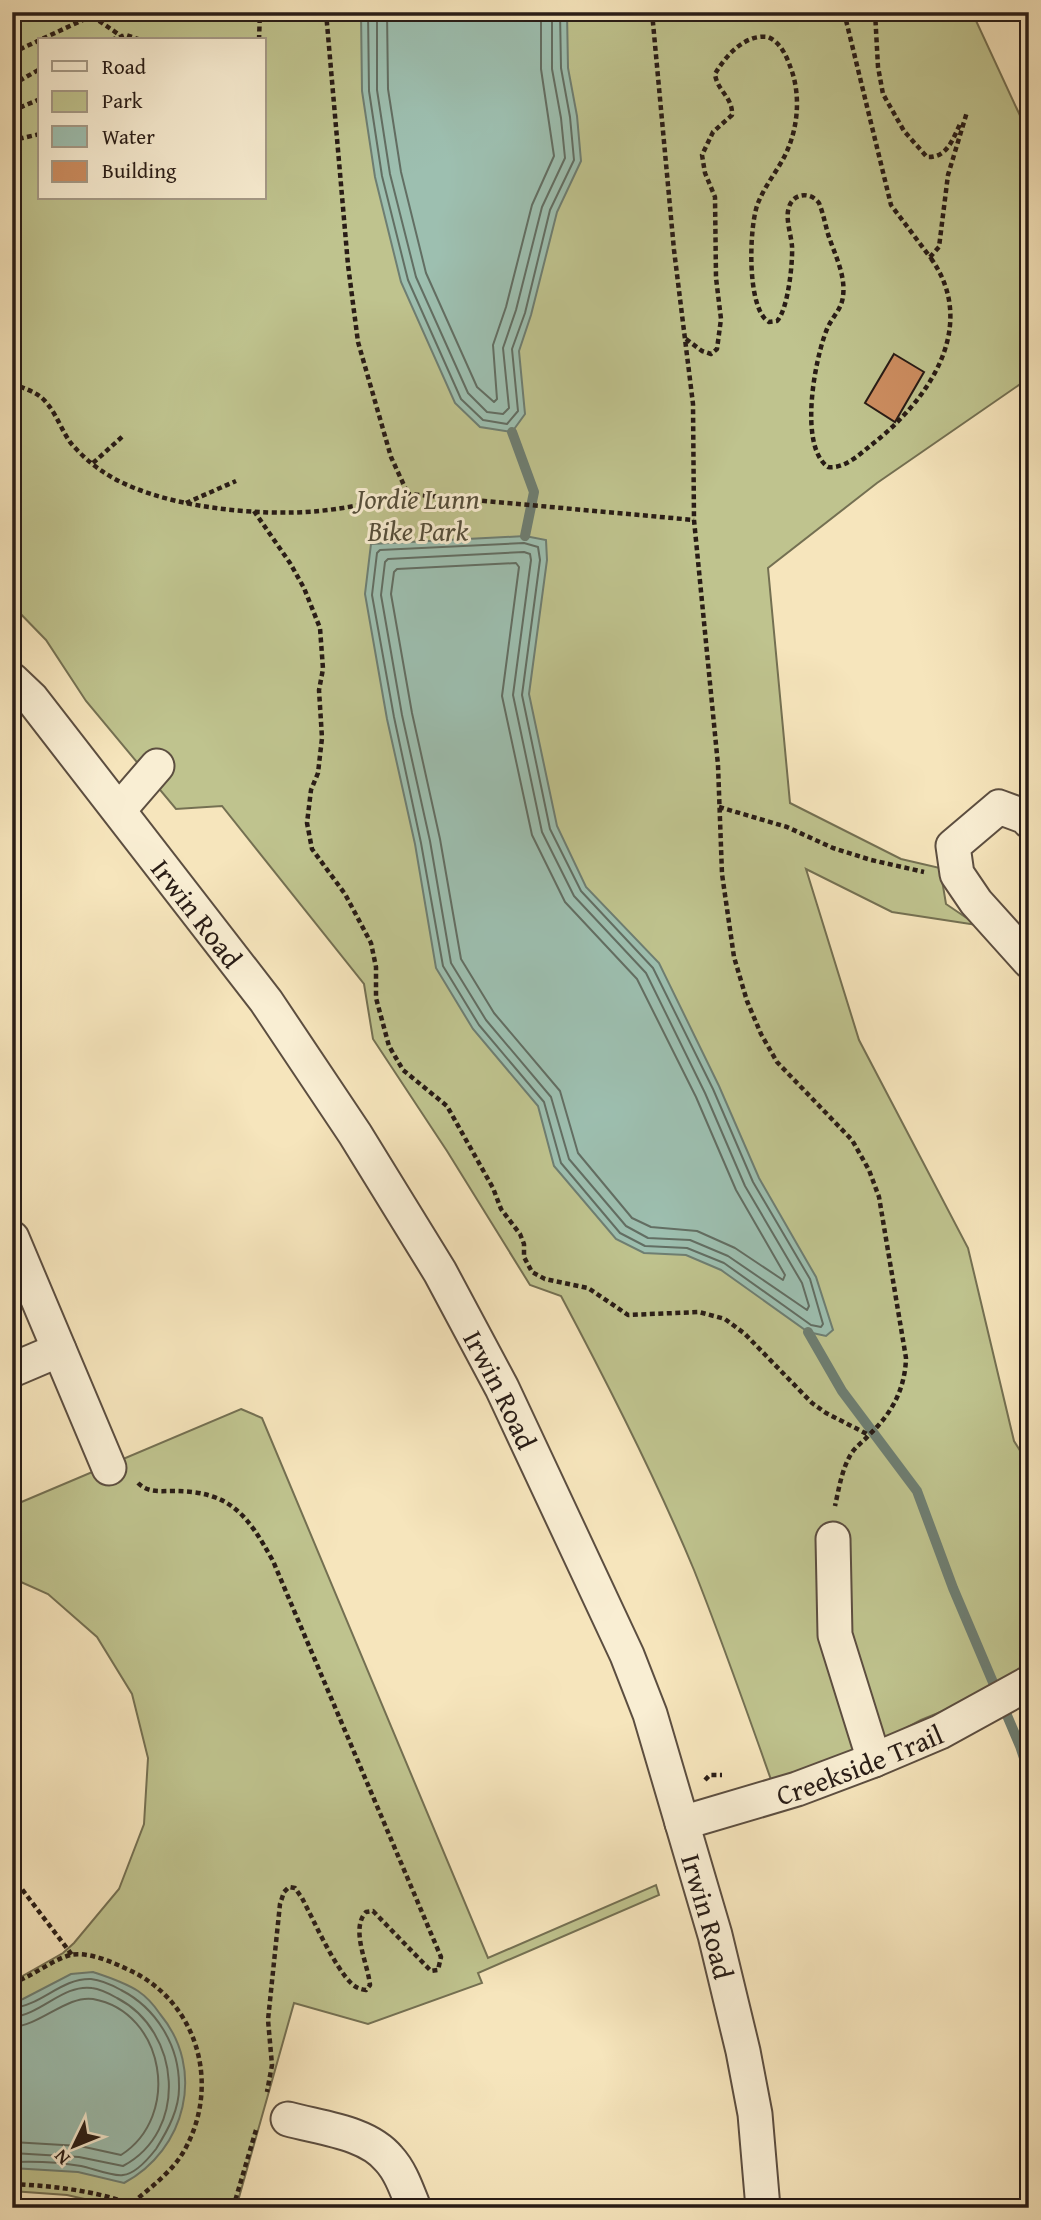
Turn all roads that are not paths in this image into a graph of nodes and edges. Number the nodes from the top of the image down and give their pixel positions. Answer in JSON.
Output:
{"nodes":[{"id":1,"x":12,"y":680,"type":"edge"},
{"id":2,"x":157,"y":765,"type":"dead end"},
{"id":3,"x":118,"y":810,"type":"junction"},
{"id":4,"x":1029,"y":821,"type":"edge"},
{"id":5,"x":1029,"y":961,"type":"edge"},
{"id":6,"x":12,"y":1238,"type":"edge"},
{"id":7,"x":59,"y":1350,"type":"junction"},
{"id":8,"x":12,"y":1370,"type":"edge"},
{"id":9,"x":121,"y":1471,"type":"road end"},
{"id":10,"x":833,"y":1539,"type":"road end"},
{"id":11,"x":1029,"y":1683,"type":"edge"},
{"id":12,"x":874,"y":1760,"type":"junction"},
{"id":13,"x":682,"y":1823,"type":"junction"},
{"id":14,"x":274,"y":2119,"type":"road end"},
{"id":15,"x":414,"y":2208,"type":"edge"},
{"id":16,"x":762,"y":2208,"type":"edge"}],
"edges":[{"from":1,"to":3,"type":"street","name":"Irwin Road"},
{"from":2,"to":3,"type":"street"},
{"from":3,"to":13,"type":"street","name":"Irwin Road"},
{"from":4,"to":5,"type":"street"},
{"from":6,"to":7,"type":"street"},
{"from":7,"to":8,"type":"street"},
{"from":7,"to":9,"type":"street"},
{"from":10,"to":12,"type":"street"},
{"from":11,"to":12,"type":"street","name":"Creekside Trail"},
{"from":12,"to":13,"type":"street","name":"Creekside Trail"},
{"from":13,"to":16,"type":"street","name":"Irwin Road"},
{"from":14,"to":15,"type":"street"}]}
